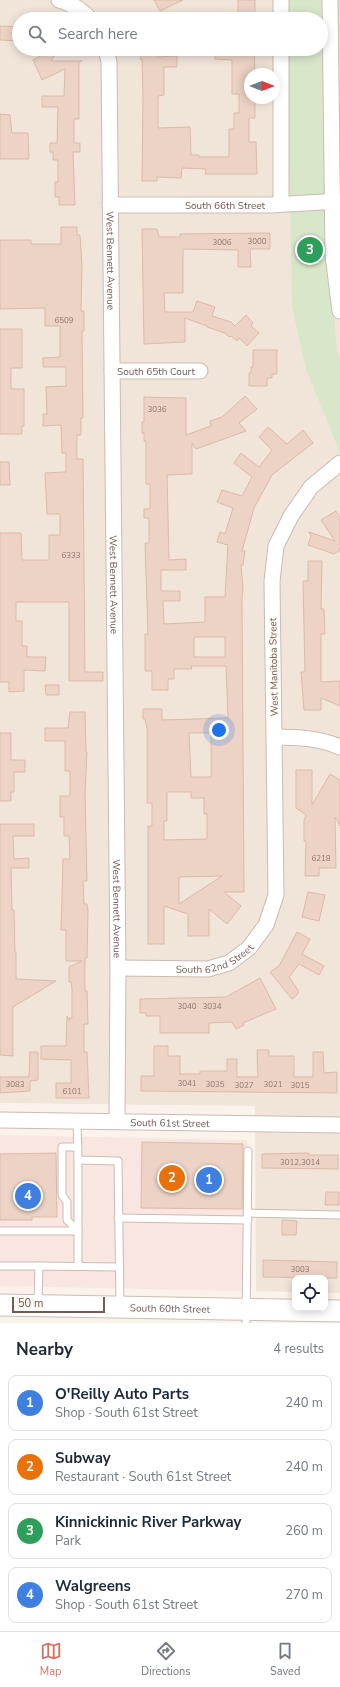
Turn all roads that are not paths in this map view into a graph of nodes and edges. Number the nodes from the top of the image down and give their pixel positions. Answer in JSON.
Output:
{"nodes":[{"id":1,"x":58,"y":0,"type":"edge"},
{"id":2,"x":281,"y":0,"type":"edge"},
{"id":3,"x":330,"y":0,"type":"edge"},
{"id":4,"x":83,"y":12,"type":"edge"},
{"id":5,"x":281,"y":12,"type":"edge"},
{"id":6,"x":108,"y":56,"type":"edge"},
{"id":7,"x":281,"y":56,"type":"edge"},
{"id":8,"x":336,"y":202,"type":"edge"},
{"id":9,"x":281,"y":204,"type":"junction"},
{"id":10,"x":110,"y":205,"type":"junction"},
{"id":11,"x":340,"y":311,"type":"edge"},
{"id":12,"x":112,"y":371,"type":"junction"},
{"id":13,"x":200,"y":371,"type":"dead end"},
{"id":14,"x":340,"y":463,"type":"edge"},
{"id":15,"x":275,"y":737,"type":"junction"},
{"id":16,"x":340,"y":747,"type":"edge"},
{"id":17,"x":276,"y":895,"type":"joint"},
{"id":18,"x":118,"y":968,"type":"junction"},
{"id":19,"x":0,"y":1120,"type":"edge"},
{"id":20,"x":77,"y":1121,"type":"junction"},
{"id":21,"x":118,"y":1121,"type":"junction"},
{"id":22,"x":340,"y":1124,"type":"edge"},
{"id":23,"x":78,"y":1148,"type":"junction"},
{"id":24,"x":248,"y":1151,"type":"dead end"},
{"id":25,"x":78,"y":1160,"type":"junction"},
{"id":26,"x":340,"y":1214,"type":"edge"},
{"id":27,"x":248,"y":1216,"type":"junction"},
{"id":28,"x":118,"y":1218,"type":"junction"},
{"id":29,"x":0,"y":1231,"type":"edge"},
{"id":30,"x":78,"y":1231,"type":"junction"},
{"id":31,"x":0,"y":1266,"type":"edge"},
{"id":32,"x":39,"y":1266,"type":"junction"},
{"id":33,"x":78,"y":1266,"type":"junction"},
{"id":34,"x":119,"y":1267,"type":"junction"},
{"id":35,"x":0,"y":1305,"type":"edge"},
{"id":36,"x":38,"y":1305,"type":"junction"},
{"id":37,"x":340,"y":1311,"type":"edge"},
{"id":38,"x":123,"y":1315,"type":"edge"},
{"id":39,"x":246,"y":1316,"type":"edge"}],
"edges":[{"from":1,"to":4,"type":"street"},
{"from":2,"to":5,"type":"street"},
{"from":3,"to":8,"type":"street"},
{"from":6,"to":10,"type":"street","name":"West Bennett Avenue"},
{"from":7,"to":9,"type":"street"},
{"from":8,"to":9,"type":"street","name":"South 66th Street"},
{"from":8,"to":11,"type":"street"},
{"from":9,"to":10,"type":"street","name":"South 66th Street"},
{"from":10,"to":12,"type":"street","name":"West Bennett Avenue"},
{"from":12,"to":13,"type":"street","name":"South 65th Court"},
{"from":12,"to":18,"type":"street","name":"West Bennett Avenue"},
{"from":14,"to":15,"type":"street","name":"West Manitoba Street"},
{"from":15,"to":16,"type":"street"},
{"from":15,"to":17,"type":"street","name":"West Manitoba Street"},
{"from":17,"to":18,"type":"street","name":"South 62nd Street"},
{"from":18,"to":21,"type":"street","name":"West Bennett Avenue"},
{"from":19,"to":20,"type":"street","name":"South 61st Street"},
{"from":20,"to":21,"type":"street","name":"South 61st Street"},
{"from":20,"to":23,"type":"lane"},
{"from":21,"to":22,"type":"street","name":"South 61st Street"},
{"from":23,"to":25,"type":"lane"},
{"from":23,"to":30,"type":"lane"},
{"from":24,"to":27,"type":"lane"},
{"from":25,"to":28,"type":"lane"},
{"from":25,"to":30,"type":"lane"},
{"from":26,"to":27,"type":"lane"},
{"from":27,"to":28,"type":"lane"},
{"from":27,"to":39,"type":"lane"},
{"from":28,"to":34,"type":"lane"},
{"from":29,"to":30,"type":"lane"},
{"from":30,"to":33,"type":"lane"},
{"from":31,"to":32,"type":"lane"},
{"from":32,"to":33,"type":"lane"},
{"from":32,"to":36,"type":"lane"},
{"from":33,"to":34,"type":"lane"},
{"from":34,"to":38,"type":"lane"},
{"from":35,"to":36,"type":"main road","name":"South 60th Street"},
{"from":36,"to":38,"type":"main road","name":"South 60th Street"},
{"from":37,"to":39,"type":"main road","name":"South 60th Street"},
{"from":38,"to":39,"type":"main road","name":"South 60th Street"}]}
